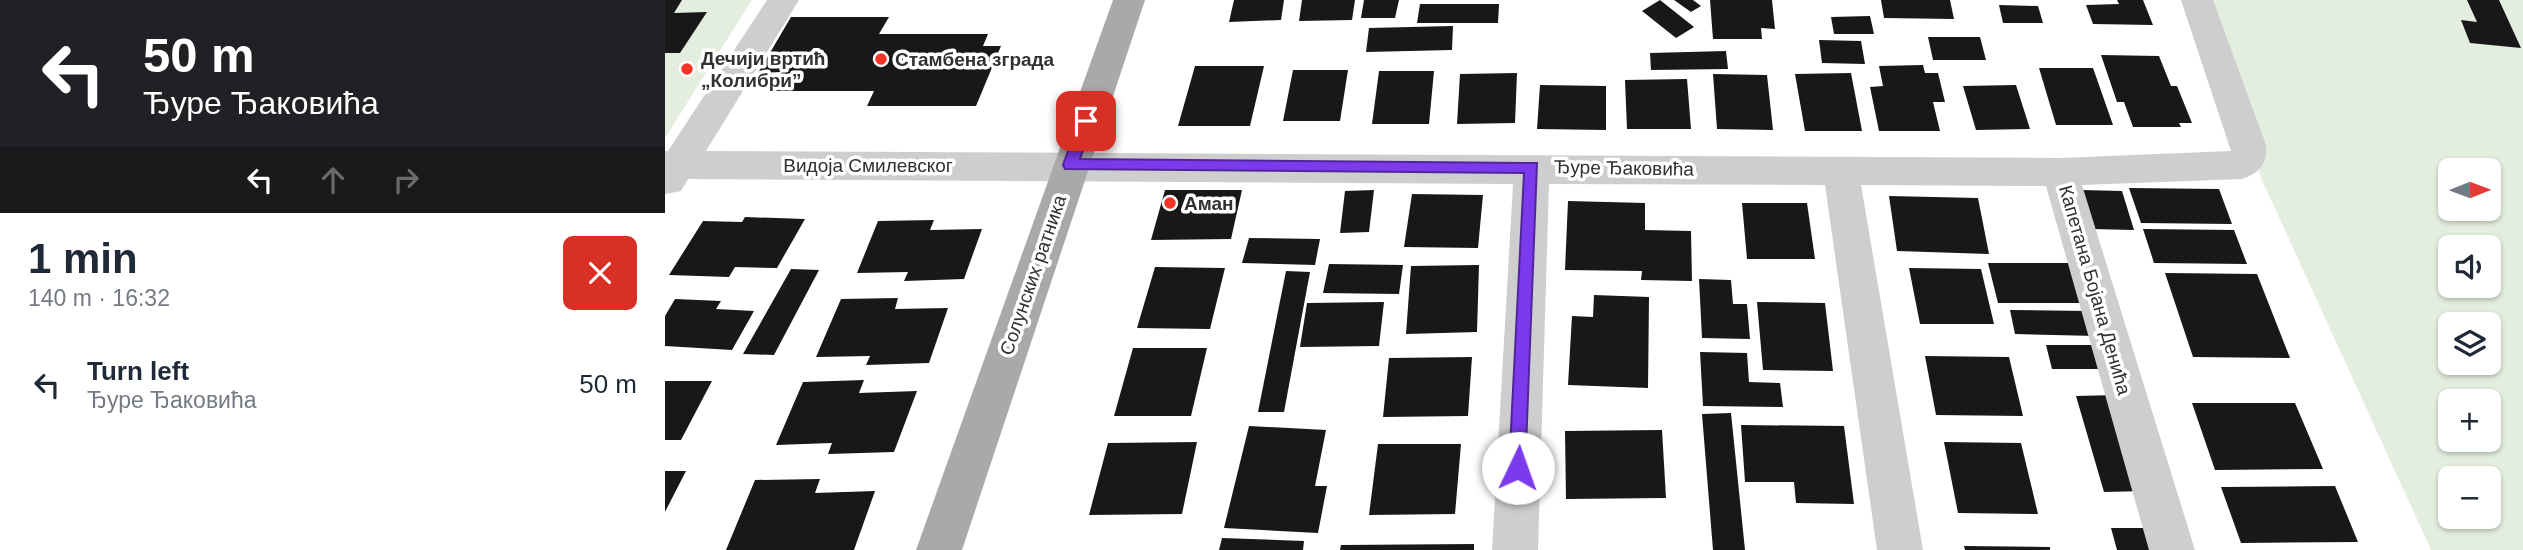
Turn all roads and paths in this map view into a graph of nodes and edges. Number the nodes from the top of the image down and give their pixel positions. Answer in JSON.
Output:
{"nodes":[{"id":1,"x":783,"y":0,"type":"edge"},
{"id":2,"x":1129,"y":0,"type":"edge"},
{"id":3,"x":2197,"y":0,"type":"edge"},
{"id":4,"x":1071,"y":165,"type":"junction"},
{"id":5,"x":1532,"y":167,"type":"junction"},
{"id":6,"x":669,"y":172,"type":"edge"},
{"id":7,"x":1840,"y":172,"type":"junction"},
{"id":8,"x":2060,"y":172,"type":"junction"},
{"id":9,"x":939,"y":550,"type":"edge"},
{"id":10,"x":1515,"y":550,"type":"edge"},
{"id":11,"x":1900,"y":550,"type":"edge"},
{"id":12,"x":2172,"y":550,"type":"edge"}],
"edges":[{"from":1,"to":6,"type":"street"},
{"from":2,"to":4,"type":"main road","name":"Солунских ратника"},
{"from":3,"to":8,"type":"street","name":"Капетана Бојана Денића"},
{"from":4,"to":5,"type":"street","name":"Ђуре Ђаковића"},
{"from":4,"to":6,"type":"street","name":"Видоја Смилевског"},
{"from":4,"to":9,"type":"main road","name":"Солунских ратника"},
{"from":5,"to":7,"type":"street","name":"Ђуре Ђаковића"},
{"from":5,"to":10,"type":"street"},
{"from":7,"to":8,"type":"street","name":"Ђуре Ђаковића"},
{"from":7,"to":11,"type":"street"},
{"from":8,"to":12,"type":"street","name":"Капетана Бојана Денића"}]}
